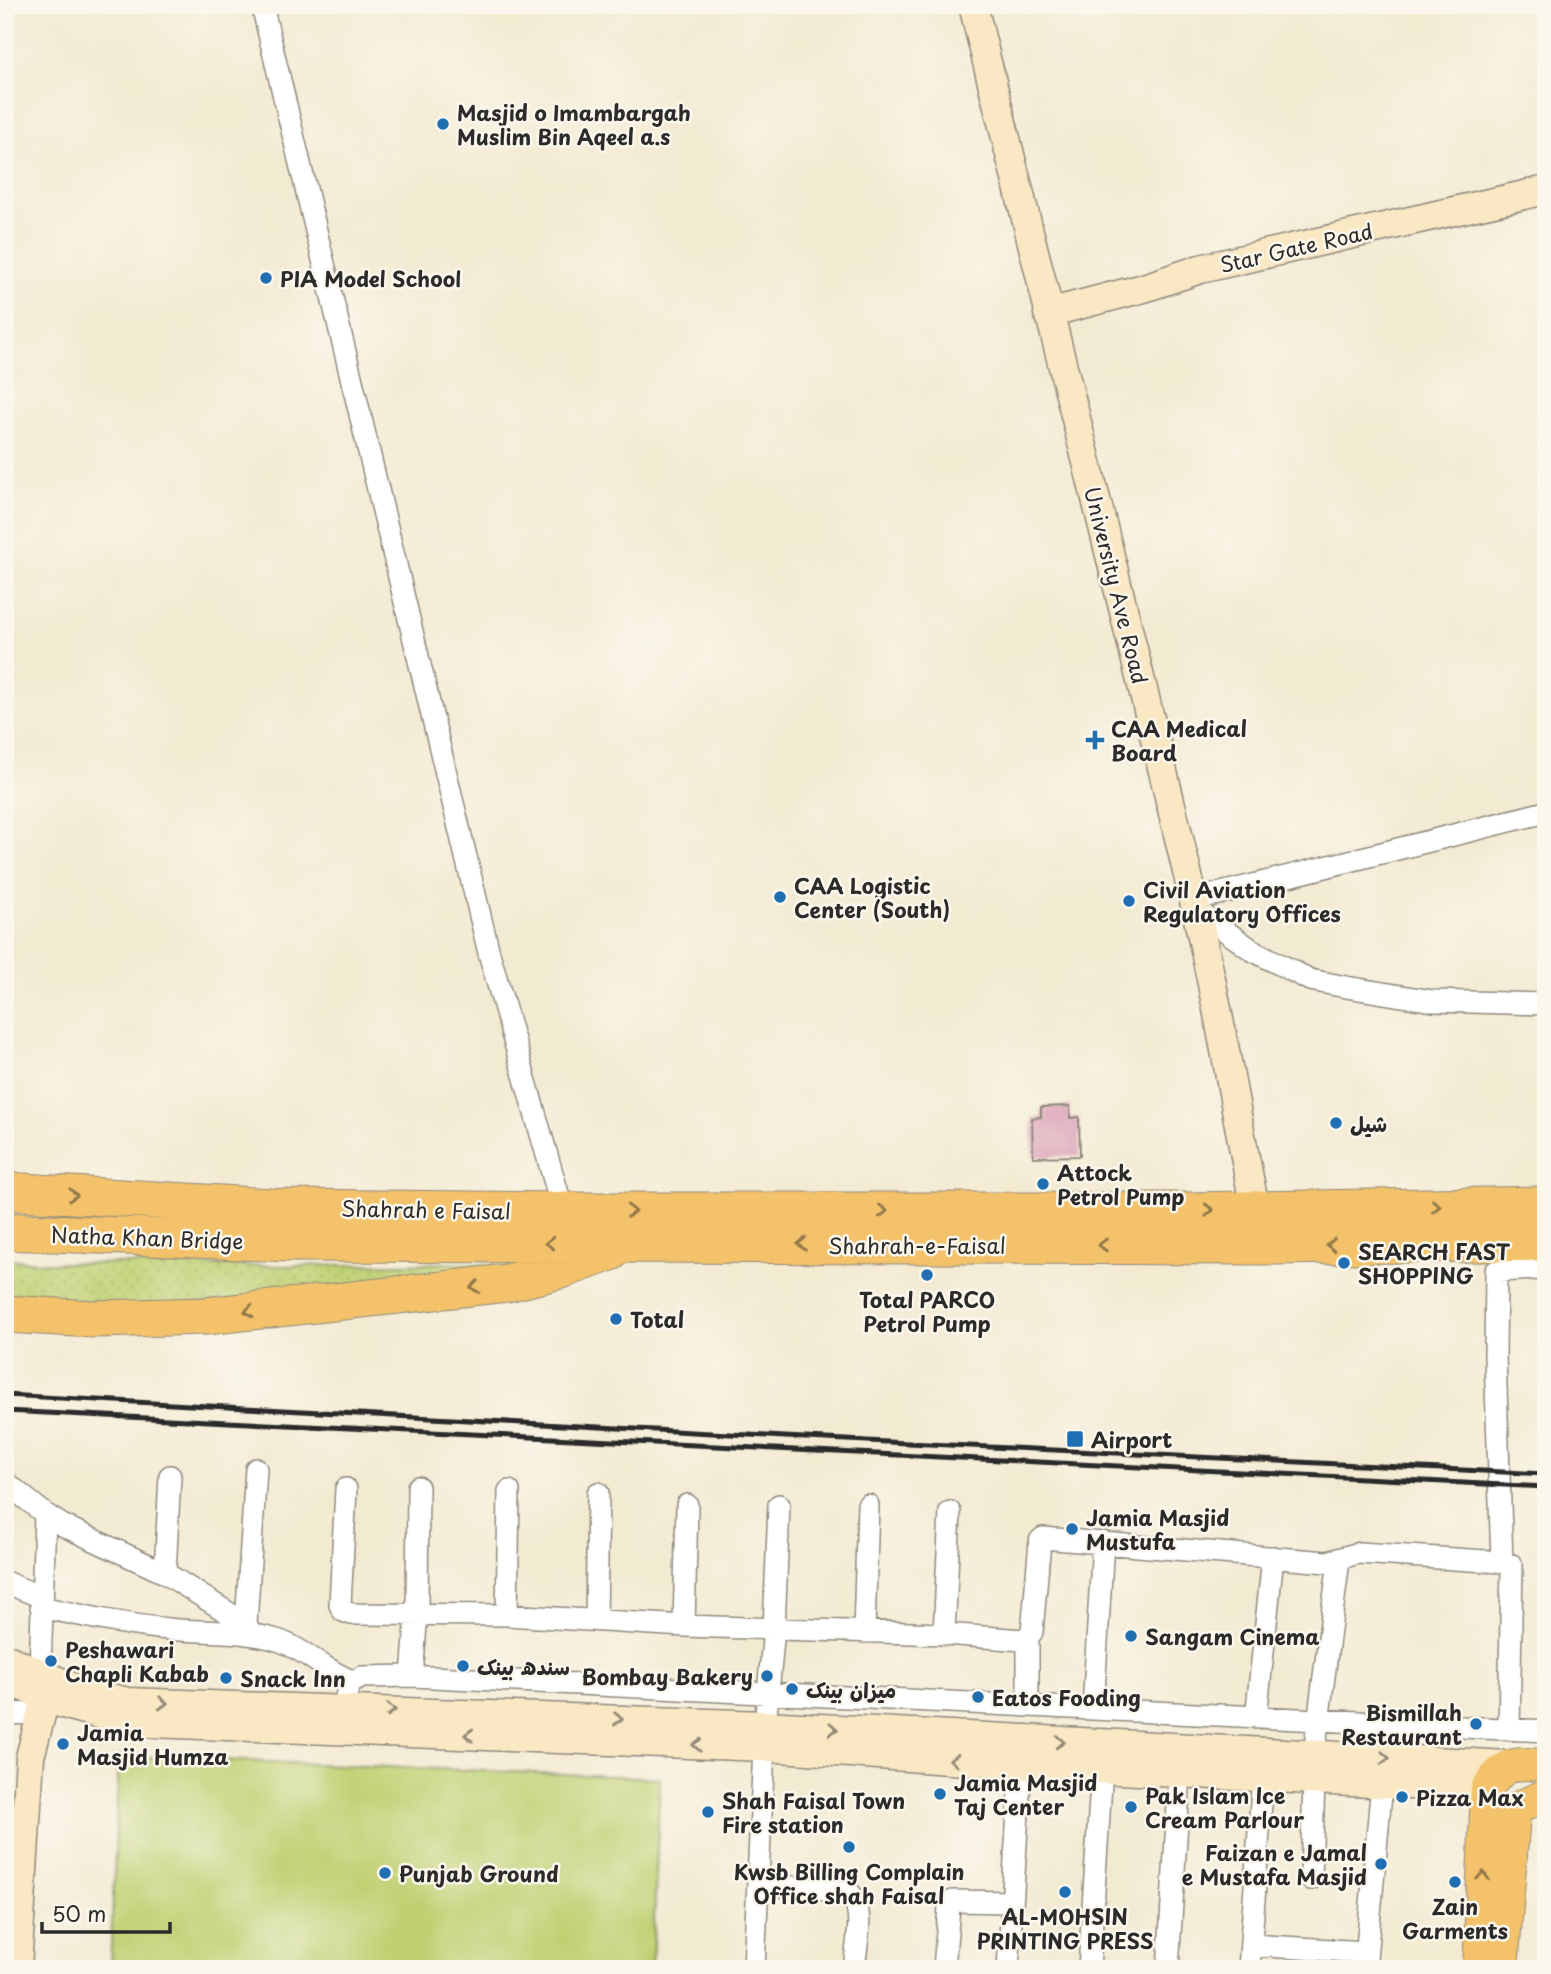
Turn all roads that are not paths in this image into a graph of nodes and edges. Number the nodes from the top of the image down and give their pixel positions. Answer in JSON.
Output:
{"nodes":[{"id":1,"x":262,"y":5,"type":"edge"},
{"id":2,"x":973,"y":5,"type":"edge"},
{"id":3,"x":1546,"y":190,"type":"edge"},
{"id":4,"x":1048,"y":313,"type":"junction"},
{"id":5,"x":1546,"y":812,"type":"edge"},
{"id":6,"x":1194,"y":905,"type":"junction"},
{"id":7,"x":1546,"y":1004,"type":"edge"},
{"id":8,"x":5,"y":1191,"type":"edge"},
{"id":9,"x":1546,"y":1205,"type":"edge"},
{"id":10,"x":1255,"y":1208,"type":"junction"},
{"id":11,"x":563,"y":1211,"type":"junction"},
{"id":12,"x":288,"y":1226,"type":"junction"},
{"id":13,"x":5,"y":1231,"type":"edge"},
{"id":14,"x":1542,"y":1242,"type":"edge"},
{"id":15,"x":635,"y":1244,"type":"junction"},
{"id":16,"x":5,"y":1314,"type":"edge"},
{"id":17,"x":256,"y":1469,"type":"dead end"},
{"id":18,"x":170,"y":1476,"type":"dead end"},
{"id":19,"x":5,"y":1482,"type":"edge"},
{"id":20,"x":418,"y":1487,"type":"dead end"},
{"id":21,"x":346,"y":1489,"type":"dead end"},
{"id":22,"x":509,"y":1490,"type":"dead end"},
{"id":23,"x":598,"y":1493,"type":"dead end"},
{"id":24,"x":687,"y":1505,"type":"dead end"},
{"id":25,"x":779,"y":1505,"type":"dead end"},
{"id":26,"x":868,"y":1505,"type":"dead end"},
{"id":27,"x":950,"y":1512,"type":"dead end"},
{"id":28,"x":45,"y":1514,"type":"junction"},
{"id":29,"x":1103,"y":1542,"type":"junction"},
{"id":30,"x":1273,"y":1557,"type":"junction"},
{"id":31,"x":1339,"y":1559,"type":"junction"},
{"id":32,"x":1502,"y":1562,"type":"junction"},
{"id":33,"x":165,"y":1573,"type":"junction"},
{"id":34,"x":5,"y":1582,"type":"edge"},
{"id":35,"x":41,"y":1602,"type":"junction"},
{"id":36,"x":417,"y":1614,"type":"junction"},
{"id":37,"x":507,"y":1615,"type":"junction"},
{"id":38,"x":596,"y":1620,"type":"junction"},
{"id":39,"x":684,"y":1626,"type":"junction"},
{"id":40,"x":248,"y":1629,"type":"junction"},
{"id":41,"x":774,"y":1629,"type":"junction"},
{"id":42,"x":864,"y":1632,"type":"junction"},
{"id":43,"x":944,"y":1634,"type":"junction"},
{"id":44,"x":1028,"y":1636,"type":"junction"},
{"id":45,"x":5,"y":1658,"type":"edge"},
{"id":46,"x":412,"y":1676,"type":"junction"},
{"id":47,"x":5,"y":1679,"type":"edge"},
{"id":48,"x":350,"y":1680,"type":"junction"},
{"id":49,"x":51,"y":1691,"type":"junction"},
{"id":50,"x":768,"y":1693,"type":"junction"},
{"id":51,"x":1028,"y":1705,"type":"junction"},
{"id":52,"x":342,"y":1709,"type":"junction"},
{"id":53,"x":1093,"y":1709,"type":"junction"},
{"id":54,"x":1152,"y":1712,"type":"junction"},
{"id":55,"x":5,"y":1714,"type":"edge"},
{"id":56,"x":1256,"y":1718,"type":"junction"},
{"id":57,"x":1317,"y":1721,"type":"junction"},
{"id":58,"x":1509,"y":1730,"type":"junction"},
{"id":59,"x":1546,"y":1731,"type":"edge"},
{"id":60,"x":765,"y":1736,"type":"junction"},
{"id":61,"x":1151,"y":1747,"type":"junction"},
{"id":62,"x":1021,"y":1765,"type":"junction"},
{"id":63,"x":1508,"y":1765,"type":"junction"},
{"id":64,"x":1546,"y":1765,"type":"edge"},
{"id":65,"x":1314,"y":1767,"type":"junction"},
{"id":66,"x":1102,"y":1768,"type":"junction"},
{"id":67,"x":1180,"y":1772,"type":"junction"},
{"id":68,"x":1263,"y":1776,"type":"junction"},
{"id":69,"x":1382,"y":1783,"type":"junction"},
{"id":70,"x":1487,"y":1789,"type":"junction"},
{"id":71,"x":1546,"y":1795,"type":"edge"},
{"id":72,"x":1311,"y":1879,"type":"dead end"},
{"id":73,"x":759,"y":1884,"type":"junction"},
{"id":74,"x":1012,"y":1902,"type":"junction"},
{"id":75,"x":1251,"y":1945,"type":"junction"},
{"id":76,"x":1366,"y":1960,"type":"edge"},
{"id":77,"x":17,"y":1969,"type":"edge"},
{"id":78,"x":29,"y":1969,"type":"edge"},
{"id":79,"x":754,"y":1969,"type":"edge"},
{"id":80,"x":854,"y":1969,"type":"edge"},
{"id":81,"x":944,"y":1969,"type":"edge"},
{"id":82,"x":1007,"y":1969,"type":"edge"},
{"id":83,"x":1089,"y":1969,"type":"edge"},
{"id":84,"x":1168,"y":1969,"type":"edge"},
{"id":85,"x":1249,"y":1969,"type":"edge"},
{"id":86,"x":1479,"y":1969,"type":"edge"},
{"id":87,"x":1502,"y":1969,"type":"edge"}],
"edges":[{"from":1,"to":11,"type":"street"},
{"from":2,"to":4,"type":"street","name":"University Ave Road"},
{"from":3,"to":4,"type":"street","name":"Star Gate Road"},
{"from":4,"to":6,"type":"street","name":"University Ave Road"},
{"from":5,"to":6,"type":"street"},
{"from":6,"to":7,"type":"street"},
{"from":6,"to":10,"type":"street","name":"University Ave Road"},
{"from":8,"to":12,"type":"highway","name":"Natha Khan Bridge","one_way":true},
{"from":10,"to":9,"type":"highway","name":"Shahrah-e-Faisal","one_way":true},
{"from":11,"to":10,"type":"highway","name":"Shahrah-e-Faisal","one_way":true},
{"from":11,"to":12,"type":"highway","name":"Shahrah e Faisal"},
{"from":12,"to":13,"type":"highway","name":"Natha Khan Bridge"},
{"from":15,"to":12,"type":"highway","name":"Shahrah-e-Faisal","one_way":true},
{"from":14,"to":15,"type":"highway","name":"Shahrah-e-Faisal","one_way":true},
{"from":14,"to":32,"type":"street"},
{"from":15,"to":16,"type":"highway","one_way":true},
{"from":17,"to":40,"type":"street"},
{"from":18,"to":33,"type":"street"},
{"from":19,"to":28,"type":"street"},
{"from":20,"to":36,"type":"street"},
{"from":21,"to":36,"type":"street"},
{"from":22,"to":37,"type":"street"},
{"from":23,"to":38,"type":"street"},
{"from":24,"to":39,"type":"street"},
{"from":25,"to":41,"type":"street"},
{"from":26,"to":42,"type":"street"},
{"from":27,"to":43,"type":"street"},
{"from":28,"to":33,"type":"street"},
{"from":28,"to":35,"type":"street"},
{"from":29,"to":30,"type":"street"},
{"from":29,"to":44,"type":"street"},
{"from":29,"to":53,"type":"street"},
{"from":30,"to":31,"type":"street"},
{"from":30,"to":56,"type":"street"},
{"from":31,"to":32,"type":"street"},
{"from":31,"to":57,"type":"street"},
{"from":32,"to":58,"type":"street"},
{"from":33,"to":40,"type":"street"},
{"from":34,"to":35,"type":"street"},
{"from":35,"to":40,"type":"street"},
{"from":35,"to":49,"type":"street"},
{"from":36,"to":37,"type":"street"},
{"from":36,"to":46,"type":"street"},
{"from":37,"to":38,"type":"street"},
{"from":38,"to":39,"type":"street"},
{"from":39,"to":41,"type":"street"},
{"from":40,"to":48,"type":"street"},
{"from":41,"to":42,"type":"street"},
{"from":41,"to":50,"type":"street"},
{"from":42,"to":43,"type":"street"},
{"from":43,"to":44,"type":"street"},
{"from":44,"to":51,"type":"street"},
{"from":45,"to":49,"type":"street"},
{"from":46,"to":48,"type":"street"},
{"from":46,"to":50,"type":"street"},
{"from":47,"to":49,"type":"street"},
{"from":48,"to":52,"type":"street"},
{"from":49,"to":52,"type":"street","one_way":true},
{"from":49,"to":55,"type":"street"},
{"from":60,"to":49,"type":"street","one_way":true},
{"from":49,"to":77,"type":"street"},
{"from":49,"to":78,"type":"street"},
{"from":50,"to":51,"type":"street"},
{"from":50,"to":60,"type":"street"},
{"from":51,"to":53,"type":"street"},
{"from":52,"to":60,"type":"street","one_way":true},
{"from":53,"to":54,"type":"street"},
{"from":54,"to":56,"type":"street"},
{"from":54,"to":61,"type":"street"},
{"from":56,"to":57,"type":"street"},
{"from":57,"to":58,"type":"street"},
{"from":57,"to":65,"type":"street"},
{"from":58,"to":59,"type":"street"},
{"from":60,"to":61,"type":"street","one_way":true},
{"from":62,"to":60,"type":"street","one_way":true},
{"from":60,"to":73,"type":"street"},
{"from":61,"to":65,"type":"street"},
{"from":62,"to":66,"type":"street"},
{"from":62,"to":74,"type":"street"},
{"from":63,"to":64,"type":"main road"},
{"from":65,"to":63,"type":"street","one_way":true},
{"from":63,"to":70,"type":"main road"},
{"from":65,"to":68,"type":"street"},
{"from":65,"to":69,"type":"street"},
{"from":65,"to":72,"type":"street"},
{"from":66,"to":67,"type":"street"},
{"from":66,"to":83,"type":"street"},
{"from":67,"to":68,"type":"street"},
{"from":67,"to":84,"type":"street"},
{"from":68,"to":75,"type":"street"},
{"from":69,"to":70,"type":"street"},
{"from":69,"to":76,"type":"street"},
{"from":86,"to":70,"type":"main road","one_way":true},
{"from":71,"to":87,"type":"main road"},
{"from":73,"to":79,"type":"street"},
{"from":73,"to":80,"type":"street"},
{"from":74,"to":81,"type":"street"},
{"from":74,"to":82,"type":"street"},
{"from":75,"to":76,"type":"street"},
{"from":75,"to":85,"type":"street"}]}
